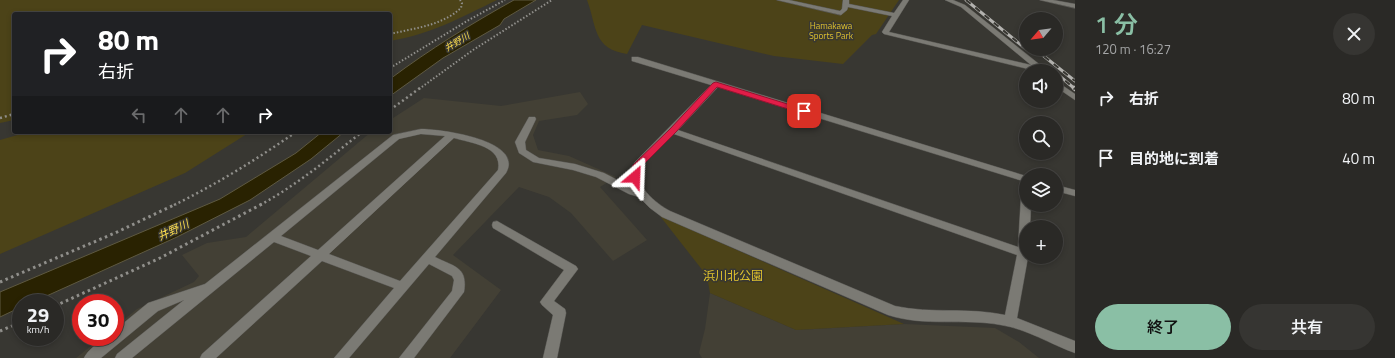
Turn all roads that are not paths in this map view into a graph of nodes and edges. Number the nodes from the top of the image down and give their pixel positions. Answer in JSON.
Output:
{"nodes":[{"id":1,"x":780,"y":0,"type":"edge"},
{"id":2,"x":906,"y":0,"type":"edge"},
{"id":3,"x":948,"y":0,"type":"edge"},
{"id":4,"x":1043,"y":0,"type":"edge"},
{"id":5,"x":846,"y":2,"type":"edge"},
{"id":6,"x":1075,"y":6,"type":"edge"},
{"id":7,"x":896,"y":15,"type":"junction"},
{"id":8,"x":635,"y":59,"type":"dead end"},
{"id":9,"x":1034,"y":64,"type":"edge"},
{"id":10,"x":1019,"y":65,"type":"edge"},
{"id":11,"x":716,"y":84,"type":"junction"},
{"id":12,"x":1063,"y":89,"type":"edge"},
{"id":13,"x":1075,"y":98,"type":"edge"},
{"id":14,"x":532,"y":119,"type":"dead end"},
{"id":15,"x":673,"y":131,"type":"junction"},
{"id":16,"x":452,"y":135,"type":"junction"},
{"id":17,"x":1019,"y":177,"type":"edge"},
{"id":18,"x":1063,"y":190,"type":"edge"},
{"id":19,"x":1075,"y":193,"type":"edge"},
{"id":20,"x":644,"y":196,"type":"junction"},
{"id":21,"x":497,"y":225,"type":"dead end"},
{"id":22,"x":272,"y":237,"type":"junction"},
{"id":23,"x":1019,"y":252,"type":"edge"},
{"id":24,"x":320,"y":255,"type":"junction"},
{"id":25,"x":428,"y":258,"type":"junction"},
{"id":26,"x":1021,"y":264,"type":"edge"},
{"id":27,"x":213,"y":284,"type":"junction"},
{"id":28,"x":403,"y":287,"type":"junction"},
{"id":29,"x":1010,"y":322,"type":"junction"},
{"id":30,"x":1075,"y":347,"type":"edge"},
{"id":31,"x":91,"y":358,"type":"edge"},
{"id":32,"x":122,"y":358,"type":"edge"},
{"id":33,"x":207,"y":358,"type":"edge"},
{"id":34,"x":341,"y":358,"type":"edge"},
{"id":35,"x":406,"y":358,"type":"edge"},
{"id":36,"x":550,"y":358,"type":"edge"}],
"edges":[{"from":1,"to":5,"type":"street"},
{"from":2,"to":7,"type":"street"},
{"from":3,"to":9,"type":"street"},
{"from":4,"to":6,"type":"street"},
{"from":5,"to":7,"type":"street"},
{"from":7,"to":10,"type":"street"},
{"from":8,"to":11,"type":"street"},
{"from":11,"to":15,"type":"street"},
{"from":11,"to":17,"type":"street"},
{"from":12,"to":13,"type":"street"},
{"from":14,"to":20,"type":"street"},
{"from":15,"to":20,"type":"street"},
{"from":15,"to":23,"type":"street"},
{"from":16,"to":22,"type":"street"},
{"from":16,"to":24,"type":"street"},
{"from":16,"to":25,"type":"street"},
{"from":18,"to":19,"type":"street"},
{"from":20,"to":29,"type":"street"},
{"from":21,"to":36,"type":"street"},
{"from":22,"to":24,"type":"street"},
{"from":22,"to":27,"type":"street"},
{"from":24,"to":28,"type":"street"},
{"from":24,"to":33,"type":"street"},
{"from":25,"to":28,"type":"street"},
{"from":25,"to":35,"type":"street"},
{"from":26,"to":29,"type":"street"},
{"from":27,"to":31,"type":"street"},
{"from":27,"to":32,"type":"street"},
{"from":28,"to":34,"type":"street"},
{"from":29,"to":30,"type":"street"}]}
